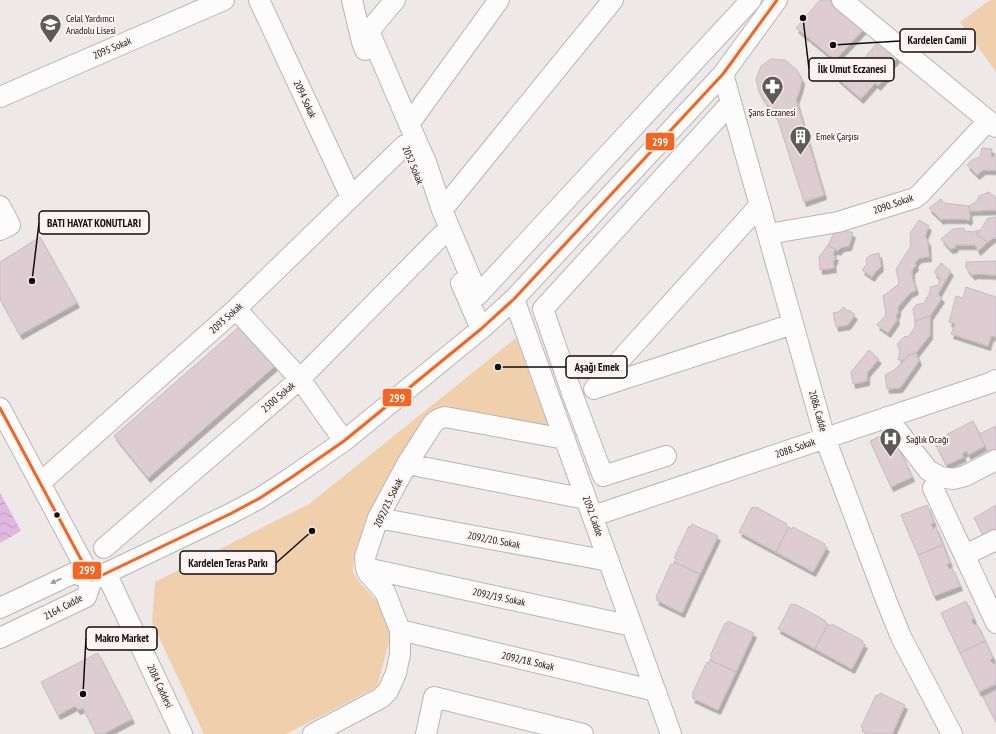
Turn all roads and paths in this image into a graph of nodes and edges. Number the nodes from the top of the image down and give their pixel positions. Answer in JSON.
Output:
{"nodes":[{"id":1,"x":224,"y":0,"type":"edge"},
{"id":2,"x":259,"y":0,"type":"edge"},
{"id":3,"x":352,"y":0,"type":"edge"},
{"id":4,"x":395,"y":0,"type":"edge"},
{"id":5,"x":499,"y":0,"type":"edge"},
{"id":6,"x":612,"y":0,"type":"edge"},
{"id":7,"x":751,"y":0,"type":"edge"},
{"id":8,"x":775,"y":0,"type":"edge"},
{"id":9,"x":842,"y":0,"type":"edge"},
{"id":10,"x":723,"y":74,"type":"junction"},
{"id":11,"x":0,"y":97,"type":"edge"},
{"id":12,"x":731,"y":103,"type":"junction"},
{"id":13,"x":409,"y":124,"type":"junction"},
{"id":14,"x":992,"y":124,"type":"edge"},
{"id":15,"x":405,"y":145,"type":"junction"},
{"id":16,"x":351,"y":197,"type":"junction"},
{"id":17,"x":760,"y":205,"type":"junction"},
{"id":18,"x":0,"y":206,"type":"edge"},
{"id":19,"x":442,"y":210,"type":"junction"},
{"id":20,"x":0,"y":230,"type":"edge"},
{"id":21,"x":768,"y":234,"type":"junction"},
{"id":22,"x":442,"y":235,"type":"junction"},
{"id":23,"x":514,"y":299,"type":"junction"},
{"id":24,"x":236,"y":309,"type":"junction"},
{"id":25,"x":793,"y":324,"type":"junction"},
{"id":26,"x":480,"y":329,"type":"junction"},
{"id":27,"x":300,"y":379,"type":"junction"},
{"id":28,"x":996,"y":380,"type":"edge"},
{"id":29,"x":594,"y":389,"type":"junction"},
{"id":30,"x":573,"y":396,"type":"junction"},
{"id":31,"x":0,"y":408,"type":"edge"},
{"id":32,"x":887,"y":417,"type":"junction"},
{"id":33,"x":825,"y":438,"type":"junction"},
{"id":34,"x":565,"y":439,"type":"junction"},
{"id":35,"x":344,"y":441,"type":"junction"},
{"id":36,"x":666,"y":456,"type":"dead end"},
{"id":37,"x":996,"y":460,"type":"edge"},
{"id":38,"x":407,"y":464,"type":"junction"},
{"id":39,"x":40,"y":483,"type":"junction"},
{"id":40,"x":933,"y":488,"type":"dead end"},
{"id":41,"x":589,"y":507,"type":"junction"},
{"id":42,"x":378,"y":518,"type":"junction"},
{"id":43,"x":996,"y":540,"type":"edge"},
{"id":44,"x":104,"y":548,"type":"dead end"},
{"id":45,"x":965,"y":555,"type":"junction"},
{"id":46,"x":609,"y":561,"type":"junction"},
{"id":47,"x":366,"y":568,"type":"junction"},
{"id":48,"x":99,"y":576,"type":"junction"},
{"id":49,"x":0,"y":608,"type":"edge"},
{"id":50,"x":994,"y":615,"type":"edge"},
{"id":51,"x":632,"y":626,"type":"junction"},
{"id":52,"x":400,"y":630,"type":"junction"},
{"id":53,"x":0,"y":638,"type":"edge"},
{"id":54,"x":656,"y":691,"type":"junction"},
{"id":55,"x":182,"y":734,"type":"edge"},
{"id":56,"x":313,"y":734,"type":"edge"},
{"id":57,"x":426,"y":734,"type":"edge"},
{"id":58,"x":583,"y":734,"type":"edge"},
{"id":59,"x":672,"y":734,"type":"edge"},
{"id":60,"x":952,"y":734,"type":"edge"}],
"edges":[{"from":1,"to":11,"type":"street","name":"2095 Sokak"},
{"from":2,"to":16,"type":"street","name":"2094 Sokak"},
{"from":3,"to":15,"type":"street","name":"2052 Sokak"},
{"from":4,"to":13,"type":"street"},
{"from":5,"to":13,"type":"street"},
{"from":6,"to":19,"type":"street"},
{"from":7,"to":19,"type":"street"},
{"from":8,"to":10,"type":"street"},
{"from":9,"to":14,"type":"street"},
{"from":10,"to":12,"type":"street","name":"2086. Cadde"},
{"from":10,"to":23,"type":"street"},
{"from":12,"to":17,"type":"street","name":"2086. Cadde"},
{"from":12,"to":30,"type":"street"},
{"from":13,"to":19,"type":"street"},
{"from":14,"to":21,"type":"street","name":"2090. Sokak"},
{"from":15,"to":16,"type":"street","name":"2093 Sokak"},
{"from":15,"to":22,"type":"street","name":"2052 Sokak"},
{"from":16,"to":24,"type":"street","name":"2093 Sokak"},
{"from":17,"to":21,"type":"street","name":"2086. Cadde"},
{"from":17,"to":29,"type":"street"},
{"from":18,"to":20,"type":"street"},
{"from":21,"to":25,"type":"street","name":"2086. Cadde"},
{"from":22,"to":26,"type":"street","name":"2052 Sokak"},
{"from":22,"to":27,"type":"street","name":"2500 Sokak"},
{"from":23,"to":26,"type":"street"},
{"from":23,"to":34,"type":"street","name":"2092. Cadde"},
{"from":24,"to":27,"type":"street"},
{"from":24,"to":39,"type":"street","name":"2093 Sokak"},
{"from":25,"to":29,"type":"street"},
{"from":25,"to":33,"type":"street","name":"2086. Cadde"},
{"from":26,"to":35,"type":"street"},
{"from":27,"to":35,"type":"street"},
{"from":27,"to":44,"type":"street","name":"2500 Sokak"},
{"from":28,"to":32,"type":"street","name":"2088. Sokak"},
{"from":29,"to":30,"type":"street"},
{"from":30,"to":36,"type":"street"},
{"from":31,"to":39,"type":"street","name":"2084 Caddesi"},
{"from":32,"to":33,"type":"street","name":"2088. Sokak"},
{"from":32,"to":37,"type":"street"},
{"from":33,"to":41,"type":"street","name":"2088. Sokak"},
{"from":33,"to":60,"type":"street","name":"2086. Cadde"},
{"from":34,"to":38,"type":"street","name":"2092/23. Sokak"},
{"from":34,"to":41,"type":"street","name":"2092. Cadde"},
{"from":35,"to":48,"type":"street"},
{"from":38,"to":41,"type":"street"},
{"from":38,"to":42,"type":"street","name":"2092/23. Sokak"},
{"from":39,"to":48,"type":"street","name":"2084 Caddesi"},
{"from":40,"to":45,"type":"street"},
{"from":41,"to":46,"type":"street","name":"2092. Cadde"},
{"from":42,"to":46,"type":"street","name":"2092/20. Sokak"},
{"from":42,"to":47,"type":"street","name":"2092/23. Sokak"},
{"from":43,"to":45,"type":"street"},
{"from":45,"to":50,"type":"street"},
{"from":46,"to":51,"type":"street","name":"2092. Cadde"},
{"from":47,"to":51,"type":"street","name":"2092/19. Sokak"},
{"from":47,"to":52,"type":"street"},
{"from":48,"to":49,"type":"street","one_way":true},
{"from":48,"to":53,"type":"street","name":"2164. Cadde"},
{"from":48,"to":55,"type":"street","name":"2084 Caddesi"},
{"from":51,"to":54,"type":"street","name":"2092. Cadde"},
{"from":52,"to":54,"type":"street","name":"2092/18. Sokak"},
{"from":52,"to":56,"type":"street"},
{"from":54,"to":59,"type":"street","name":"2092. Cadde"},
{"from":57,"to":58,"type":"street"}]}
